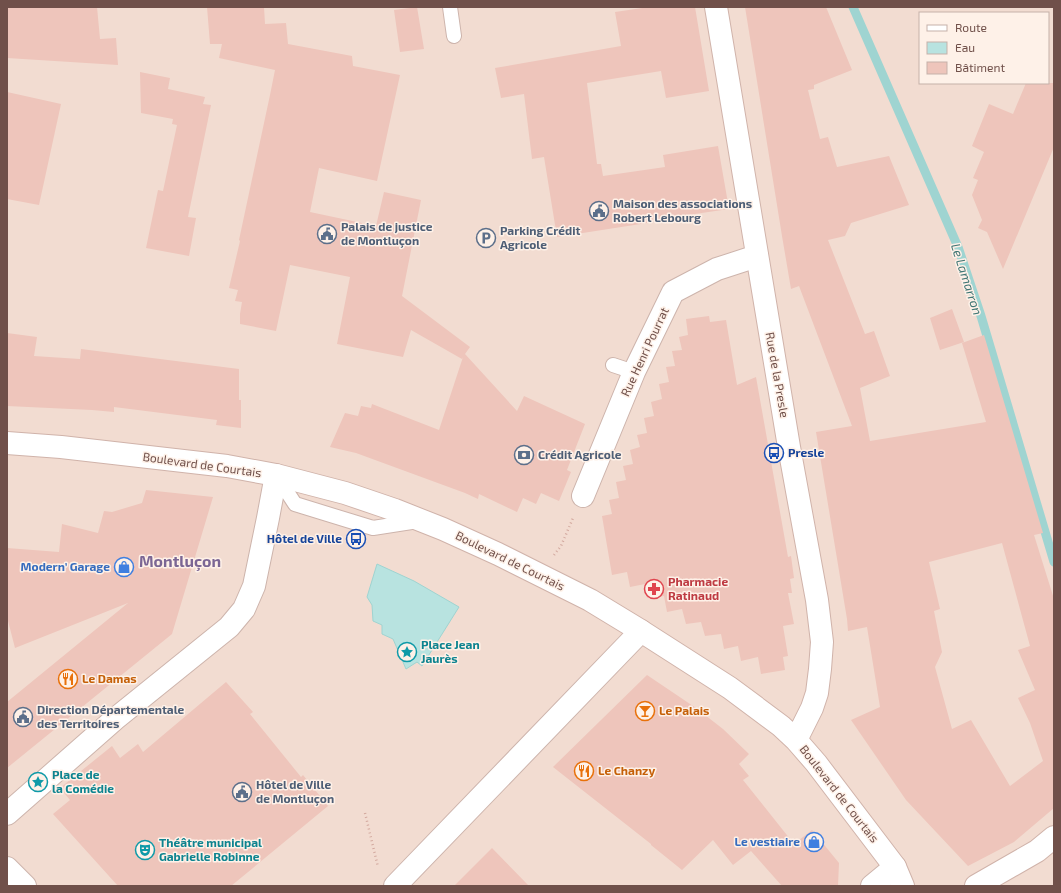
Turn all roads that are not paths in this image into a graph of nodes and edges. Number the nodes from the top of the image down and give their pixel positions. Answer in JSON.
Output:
{"nodes":[{"id":1,"x":450,"y":7,"type":"edge"},
{"id":2,"x":716,"y":7,"type":"edge"},
{"id":3,"x":454,"y":36,"type":"dead end"},
{"id":4,"x":757,"y":256,"type":"junction"},
{"id":5,"x":613,"y":365,"type":"dead end"},
{"id":6,"x":634,"y":372,"type":"junction"},
{"id":7,"x":7,"y":443,"type":"edge"},
{"id":8,"x":276,"y":475,"type":"junction"},
{"id":9,"x":583,"y":496,"type":"road end"},
{"id":10,"x":641,"y":631,"type":"junction"},
{"id":11,"x":796,"y":740,"type":"junction"},
{"id":12,"x":7,"y":814,"type":"edge"},
{"id":13,"x":1054,"y":837,"type":"edge"},
{"id":14,"x":7,"y":868,"type":"edge"},
{"id":15,"x":899,"y":877,"type":"edge"},
{"id":16,"x":25,"y":886,"type":"edge"},
{"id":17,"x":395,"y":886,"type":"edge"},
{"id":18,"x":872,"y":886,"type":"edge"},
{"id":19,"x":976,"y":886,"type":"edge"}],
"edges":[{"from":1,"to":3,"type":"lane"},
{"from":2,"to":4,"type":"main road","name":"Rue de la Presle"},
{"from":4,"to":6,"type":"main road","name":"Rue Henri Pourrat"},
{"from":4,"to":11,"type":"main road","name":"Rue de la Presle"},
{"from":5,"to":6,"type":"lane"},
{"from":6,"to":9,"type":"main road","name":"Rue Henri Pourrat"},
{"from":7,"to":8,"type":"main road","name":"Boulevard de Courtais"},
{"from":8,"to":10,"type":"main road","name":"Boulevard de Courtais"},
{"from":8,"to":12,"type":"main road"},
{"from":10,"to":11,"type":"main road","name":"Boulevard de Courtais"},
{"from":10,"to":17,"type":"main road"},
{"from":11,"to":15,"type":"main road","name":"Boulevard de Courtais"},
{"from":13,"to":19,"type":"main road"},
{"from":14,"to":16,"type":"main road"},
{"from":15,"to":18,"type":"main road"}]}
